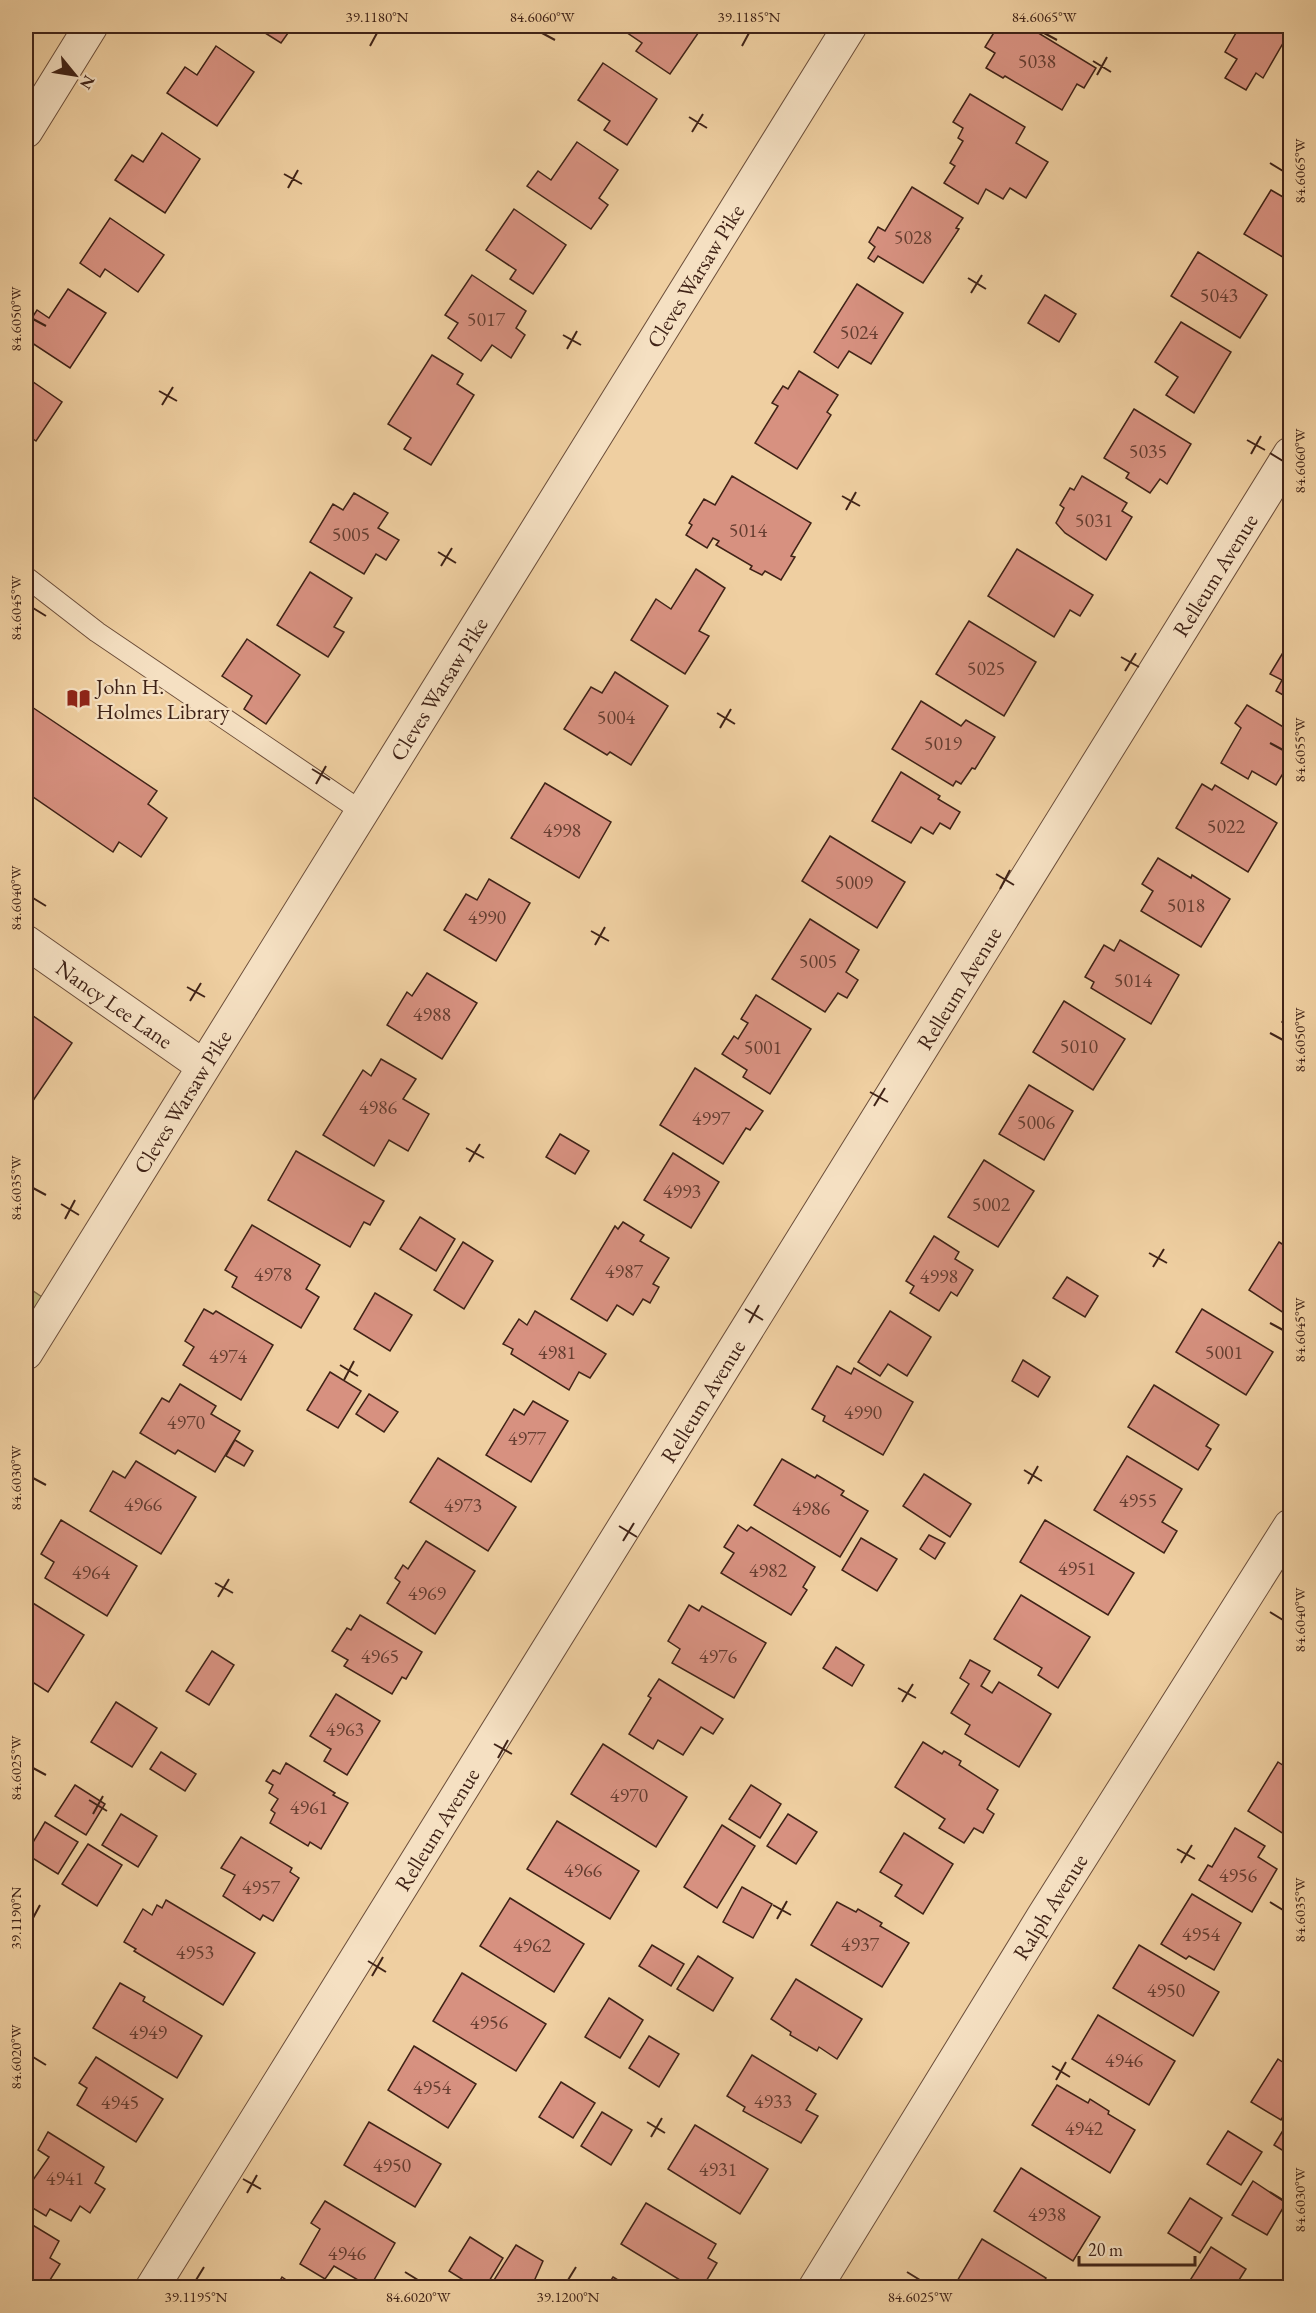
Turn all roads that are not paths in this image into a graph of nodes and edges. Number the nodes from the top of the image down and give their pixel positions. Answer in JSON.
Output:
{"nodes":[{"id":1,"x":92,"y":26,"type":"edge"},
{"id":2,"x":850,"y":26,"type":"edge"},
{"id":3,"x":26,"y":131,"type":"edge"},
{"id":4,"x":1290,"y":454,"type":"edge"},
{"id":5,"x":26,"y":577,"type":"edge"},
{"id":6,"x":361,"y":811,"type":"junction"},
{"id":7,"x":26,"y":942,"type":"edge"},
{"id":8,"x":203,"y":1066,"type":"junction"},
{"id":9,"x":26,"y":1353,"type":"edge"},
{"id":10,"x":1290,"y":1527,"type":"edge"},
{"id":11,"x":152,"y":2288,"type":"edge"},
{"id":12,"x":815,"y":2288,"type":"edge"}],
"edges":[{"from":1,"to":3,"type":"street"},
{"from":2,"to":6,"type":"street","name":"Cleves Warsaw Pike"},
{"from":4,"to":11,"type":"street","name":"Relleum Avenue"},
{"from":5,"to":6,"type":"lane"},
{"from":6,"to":8,"type":"street","name":"Cleves Warsaw Pike"},
{"from":7,"to":8,"type":"street","name":"Nancy Lee Lane"},
{"from":8,"to":9,"type":"street","name":"Cleves Warsaw Pike"},
{"from":10,"to":12,"type":"street","name":"Ralph Avenue"}]}
